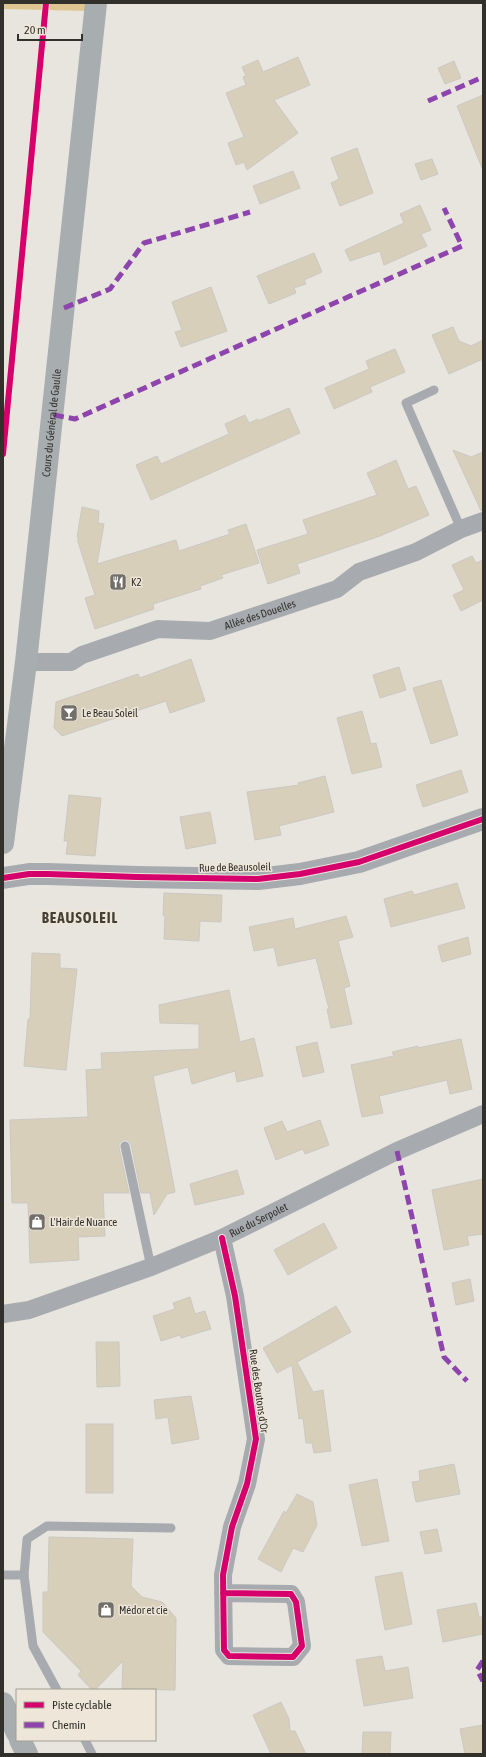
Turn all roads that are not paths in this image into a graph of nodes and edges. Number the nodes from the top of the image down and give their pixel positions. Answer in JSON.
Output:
{"nodes":[{"id":1,"x":96,"y":3,"type":"edge"},
{"id":2,"x":434,"y":390,"type":"dead end"},
{"id":3,"x":483,"y":521,"type":"edge"},
{"id":4,"x":461,"y":529,"type":"junction"},
{"id":5,"x":26,"y":662,"type":"junction"},
{"id":6,"x":483,"y":819,"type":"edge"},
{"id":7,"x":3,"y":843,"type":"edge"},
{"id":8,"x":3,"y":878,"type":"edge"},
{"id":9,"x":483,"y":1114,"type":"edge"},
{"id":10,"x":125,"y":1146,"type":"dead end"},
{"id":11,"x":222,"y":1238,"type":"junction"},
{"id":12,"x":151,"y":1267,"type":"junction"},
{"id":13,"x":3,"y":1314,"type":"edge"},
{"id":14,"x":171,"y":1528,"type":"dead end"},
{"id":15,"x":3,"y":1575,"type":"edge"},
{"id":16,"x":24,"y":1575,"type":"junction"},
{"id":17,"x":224,"y":1593,"type":"junction"},
{"id":18,"x":56,"y":1689,"type":"edge"},
{"id":19,"x":3,"y":1703,"type":"edge"},
{"id":20,"x":16,"y":1731,"type":"edge"},
{"id":21,"x":21,"y":1741,"type":"edge"},
{"id":22,"x":85,"y":1741,"type":"edge"},
{"id":23,"x":28,"y":1754,"type":"edge"},
{"id":24,"x":92,"y":1754,"type":"edge"}],
"edges":[{"from":1,"to":5,"type":"main road","name":"Cours du Général de Gaulle"},
{"from":2,"to":4,"type":"lane"},
{"from":3,"to":4,"type":"street","name":"Allée des Douelles"},
{"from":4,"to":5,"type":"street","name":"Allée des Douelles"},
{"from":5,"to":7,"type":"main road","name":"Cours du Général de Gaulle"},
{"from":6,"to":8,"type":"street","name":"Rue de Beausoleil"},
{"from":9,"to":11,"type":"street","name":"Rue du Serpolet"},
{"from":10,"to":12,"type":"lane"},
{"from":11,"to":12,"type":"street","name":"Rue du Serpolet"},
{"from":11,"to":17,"type":"street","name":"Rue des Boutons d'Or"},
{"from":12,"to":13,"type":"street","name":"Rue du Serpolet"},
{"from":14,"to":16,"type":"lane"},
{"from":15,"to":16,"type":"lane"},
{"from":16,"to":18,"type":"lane"},
{"from":17,"to":17,"type":"street","name":"Rue des Boutons d'Or"},
{"from":19,"to":20,"type":"main road"},
{"from":21,"to":23,"type":"main road"},
{"from":22,"to":24,"type":"lane"}]}
